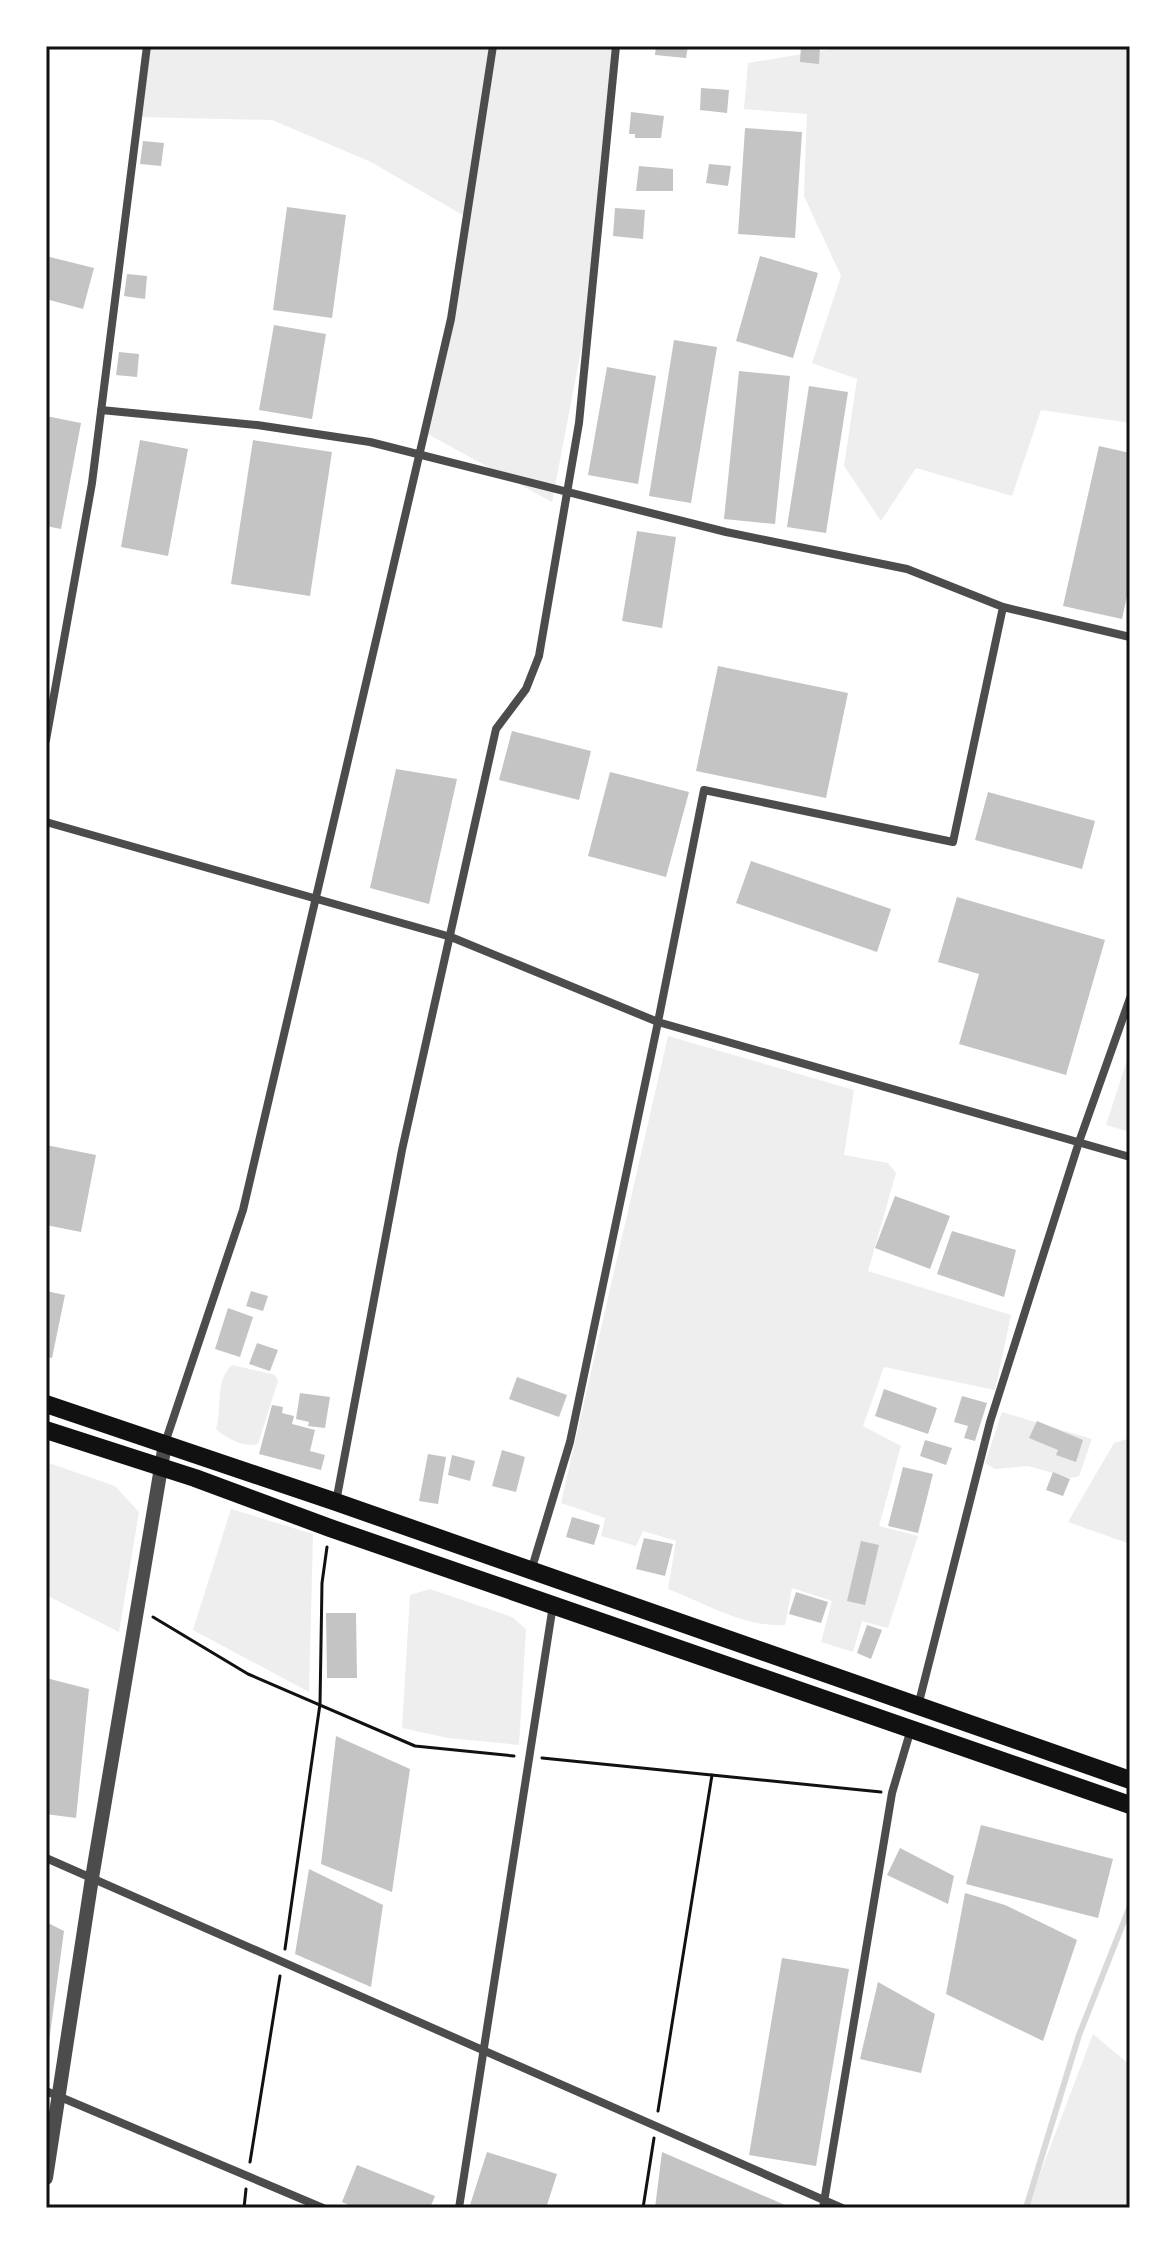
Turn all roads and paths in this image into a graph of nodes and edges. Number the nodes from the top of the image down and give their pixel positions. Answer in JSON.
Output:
{"nodes":[{"id":1,"x":147,"y":46,"type":"edge"},
{"id":2,"x":493,"y":46,"type":"edge"},
{"id":3,"x":616,"y":46,"type":"edge"},
{"id":4,"x":101,"y":410,"type":"junction"},
{"id":5,"x":419,"y":456,"type":"junction"},
{"id":6,"x":567,"y":492,"type":"junction"},
{"id":7,"x":1003,"y":607,"type":"junction"},
{"id":8,"x":1130,"y":637,"type":"edge"},
{"id":9,"x":46,"y":740,"type":"edge"},
{"id":10,"x":46,"y":822,"type":"edge"},
{"id":11,"x":314,"y":897,"type":"junction"},
{"id":12,"x":451,"y":937,"type":"junction"},
{"id":13,"x":1130,"y":998,"type":"edge"},
{"id":14,"x":658,"y":1022,"type":"junction"},
{"id":15,"x":1079,"y":1142,"type":"junction"},
{"id":16,"x":1130,"y":1157,"type":"edge"},
{"id":17,"x":46,"y":1404,"type":"edge"},
{"id":18,"x":46,"y":1430,"type":"edge"},
{"id":19,"x":165,"y":1444,"type":"junction"},
{"id":20,"x":161,"y":1468,"type":"junction"},
{"id":21,"x":336,"y":1502,"type":"junction"},
{"id":22,"x":330,"y":1528,"type":"junction"},
{"id":23,"x":531,"y":1571,"type":"junction"},
{"id":24,"x":553,"y":1604,"type":"junction"},
{"id":25,"x":136,"y":1607,"type":"junction"},
{"id":26,"x":320,"y":1704,"type":"junction"},
{"id":27,"x":918,"y":1706,"type":"junction"},
{"id":28,"x":911,"y":1728,"type":"junction"},
{"id":29,"x":531,"y":1757,"type":"junction"},
{"id":30,"x":712,"y":1775,"type":"junction"},
{"id":31,"x":1130,"y":1780,"type":"edge"},
{"id":32,"x":892,"y":1793,"type":"junction"},
{"id":33,"x":1130,"y":1805,"type":"edge"},
{"id":34,"x":46,"y":1858,"type":"edge"},
{"id":35,"x":92,"y":1878,"type":"junction"},
{"id":36,"x":283,"y":1961,"type":"junction"},
{"id":37,"x":485,"y":2049,"type":"junction"},
{"id":38,"x":52,"y":2093,"type":"edge"},
{"id":39,"x":655,"y":2125,"type":"junction"},
{"id":40,"x":248,"y":2176,"type":"junction"},
{"id":41,"x":46,"y":2178,"type":"edge"},
{"id":42,"x":823,"y":2204,"type":"edge"},
{"id":43,"x":244,"y":2208,"type":"edge"},
{"id":44,"x":323,"y":2208,"type":"edge"},
{"id":45,"x":459,"y":2208,"type":"edge"},
{"id":46,"x":643,"y":2208,"type":"edge"},
{"id":47,"x":842,"y":2208,"type":"edge"}],
"edges":[{"from":1,"to":4,"type":"street"},
{"from":2,"to":5,"type":"street"},
{"from":3,"to":6,"type":"street"},
{"from":4,"to":5,"type":"street"},
{"from":4,"to":9,"type":"street"},
{"from":5,"to":6,"type":"street"},
{"from":5,"to":11,"type":"street"},
{"from":6,"to":7,"type":"street"},
{"from":6,"to":12,"type":"street"},
{"from":7,"to":8,"type":"street"},
{"from":7,"to":14,"type":"street"},
{"from":10,"to":11,"type":"street"},
{"from":11,"to":12,"type":"street"},
{"from":11,"to":19,"type":"street"},
{"from":12,"to":14,"type":"street"},
{"from":12,"to":21,"type":"street"},
{"from":13,"to":15,"type":"street"},
{"from":14,"to":15,"type":"street"},
{"from":14,"to":23,"type":"street"},
{"from":15,"to":16,"type":"street"},
{"from":15,"to":27,"type":"street"},
{"from":17,"to":19,"type":"highway"},
{"from":18,"to":20,"type":"highway"},
{"from":19,"to":20,"type":"street"},
{"from":19,"to":21,"type":"highway"},
{"from":20,"to":22,"type":"highway"},
{"from":20,"to":25,"type":"street"},
{"from":21,"to":23,"type":"highway"},
{"from":22,"to":24,"type":"highway"},
{"from":22,"to":26,"type":"path"},
{"from":23,"to":27,"type":"highway"},
{"from":24,"to":28,"type":"highway"},
{"from":24,"to":29,"type":"street"},
{"from":25,"to":26,"type":"path"},
{"from":25,"to":35,"type":"street"},
{"from":26,"to":29,"type":"path"},
{"from":26,"to":36,"type":"path"},
{"from":27,"to":31,"type":"highway"},
{"from":28,"to":32,"type":"street"},
{"from":28,"to":33,"type":"highway"},
{"from":29,"to":30,"type":"path"},
{"from":29,"to":37,"type":"street"},
{"from":30,"to":32,"type":"path"},
{"from":30,"to":39,"type":"path"},
{"from":32,"to":42,"type":"street"},
{"from":34,"to":35,"type":"street"},
{"from":35,"to":36,"type":"street"},
{"from":35,"to":38,"type":"street"},
{"from":36,"to":37,"type":"street"},
{"from":36,"to":40,"type":"path"},
{"from":37,"to":39,"type":"street"},
{"from":37,"to":45,"type":"street"},
{"from":38,"to":40,"type":"street"},
{"from":38,"to":41,"type":"street"},
{"from":39,"to":42,"type":"street"},
{"from":39,"to":46,"type":"path"},
{"from":40,"to":43,"type":"path"},
{"from":40,"to":44,"type":"street"},
{"from":42,"to":47,"type":"street"}]}
